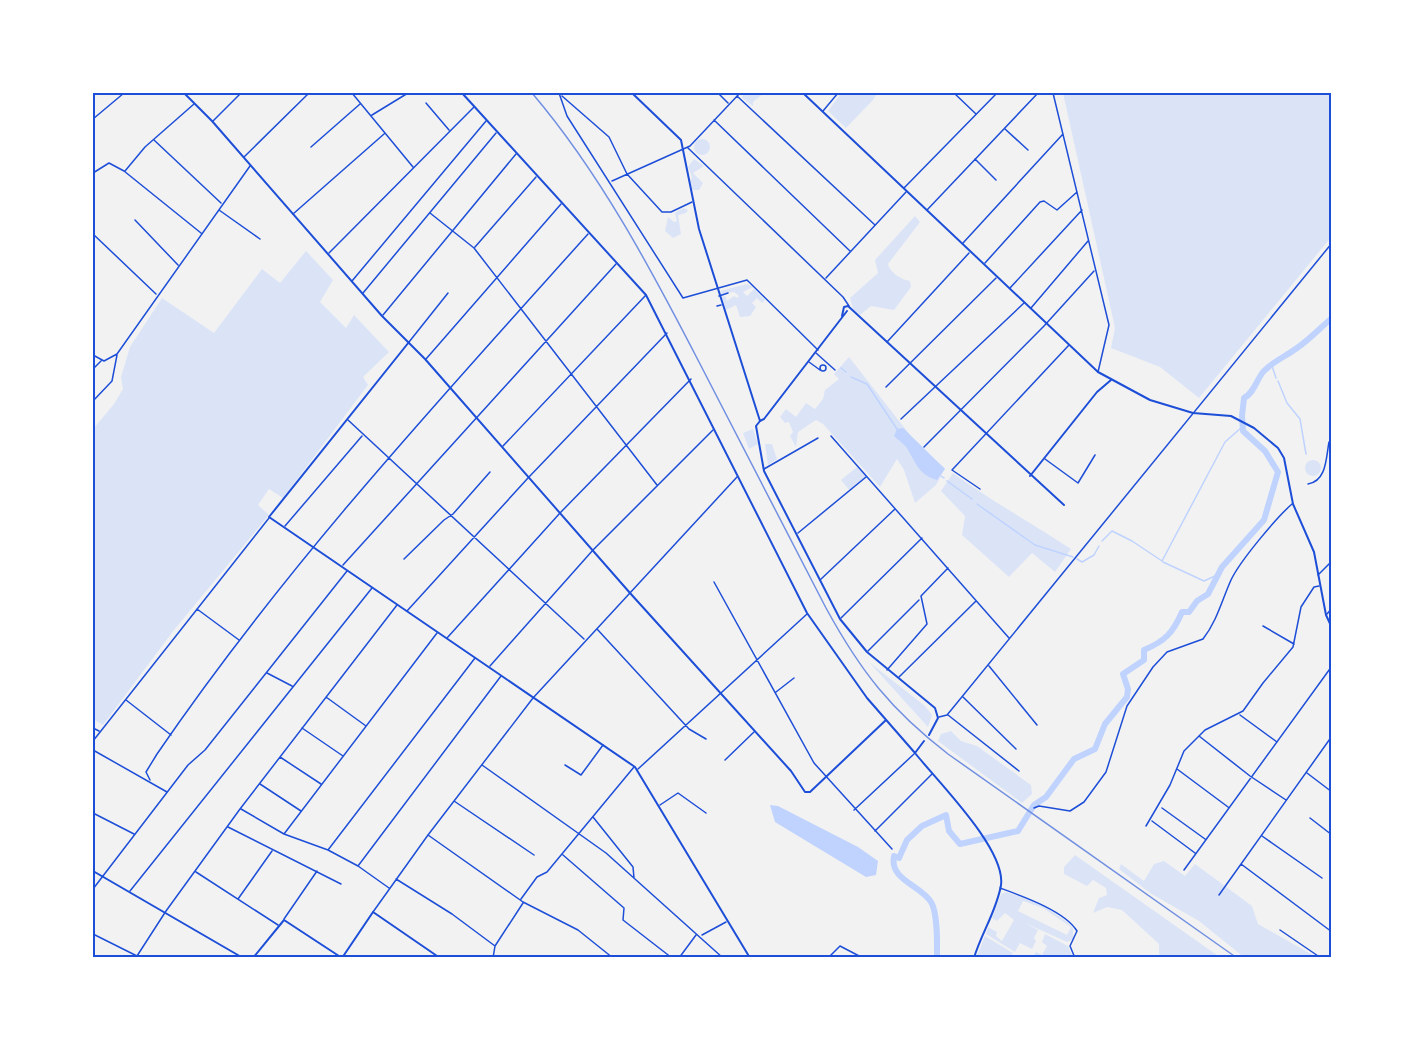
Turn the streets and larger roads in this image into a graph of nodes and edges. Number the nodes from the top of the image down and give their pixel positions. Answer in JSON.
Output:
{"nodes":[{"id":1,"x":124,"y":93,"type":"edge"},
{"id":2,"x":184,"y":93,"type":"edge"},
{"id":3,"x":241,"y":93,"type":"edge"},
{"id":4,"x":309,"y":93,"type":"edge"},
{"id":5,"x":352,"y":93,"type":"edge"},
{"id":6,"x":408,"y":93,"type":"edge"},
{"id":7,"x":462,"y":93,"type":"edge"},
{"id":8,"x":632,"y":93,"type":"edge"},
{"id":9,"x":718,"y":93,"type":"edge"},
{"id":10,"x":740,"y":93,"type":"edge"},
{"id":11,"x":803,"y":93,"type":"edge"},
{"id":12,"x":838,"y":93,"type":"edge"},
{"id":13,"x":954,"y":93,"type":"edge"},
{"id":14,"x":997,"y":93,"type":"edge"},
{"id":15,"x":1038,"y":93,"type":"edge"},
{"id":16,"x":1053,"y":93,"type":"edge"},
{"id":17,"x":560,"y":94,"type":"edge"},
{"id":18,"x":737,"y":96,"type":"junction"},
{"id":19,"x":426,"y":103,"type":"dead end"},
{"id":20,"x":194,"y":104,"type":"junction"},
{"id":21,"x":361,"y":104,"type":"junction"},
{"id":22,"x":729,"y":104,"type":"junction"},
{"id":23,"x":474,"y":106,"type":"junction"},
{"id":24,"x":822,"y":111,"type":"junction"},
{"id":25,"x":976,"y":114,"type":"junction"},
{"id":26,"x":372,"y":116,"type":"junction"},
{"id":27,"x":93,"y":119,"type":"edge"},
{"id":28,"x":486,"y":120,"type":"junction"},
{"id":29,"x":714,"y":120,"type":"junction"},
{"id":30,"x":212,"y":122,"type":"junction"},
{"id":31,"x":1004,"y":129,"type":"junction"},
{"id":32,"x":449,"y":130,"type":"junction"},
{"id":33,"x":497,"y":132,"type":"junction"},
{"id":34,"x":384,"y":134,"type":"junction"},
{"id":35,"x":1063,"y":134,"type":"junction"},
{"id":36,"x":154,"y":140,"type":"junction"},
{"id":37,"x":310,"y":147,"type":"dead end"},
{"id":38,"x":688,"y":147,"type":"junction"},
{"id":39,"x":683,"y":148,"type":"junction"},
{"id":40,"x":1028,"y":150,"type":"dead end"},
{"id":41,"x":516,"y":154,"type":"junction"},
{"id":42,"x":243,"y":158,"type":"junction"},
{"id":43,"x":975,"y":159,"type":"junction"},
{"id":44,"x":250,"y":166,"type":"junction"},
{"id":45,"x":413,"y":168,"type":"junction"},
{"id":46,"x":124,"y":171,"type":"junction"},
{"id":47,"x":93,"y":172,"type":"edge"},
{"id":48,"x":627,"y":174,"type":"junction"},
{"id":49,"x":536,"y":177,"type":"junction"},
{"id":50,"x":996,"y":180,"type":"dead end"},
{"id":51,"x":611,"y":181,"type":"junction"},
{"id":52,"x":904,"y":188,"type":"junction"},
{"id":53,"x":907,"y":191,"type":"junction"},
{"id":54,"x":1077,"y":192,"type":"junction"},
{"id":55,"x":693,"y":202,"type":"junction"},
{"id":56,"x":222,"y":204,"type":"junction"},
{"id":57,"x":561,"y":204,"type":"junction"},
{"id":58,"x":218,"y":209,"type":"junction"},
{"id":59,"x":1082,"y":210,"type":"junction"},
{"id":60,"x":927,"y":211,"type":"junction"},
{"id":61,"x":430,"y":213,"type":"junction"},
{"id":62,"x":293,"y":214,"type":"junction"},
{"id":63,"x":135,"y":220,"type":"dead end"},
{"id":64,"x":875,"y":225,"type":"junction"},
{"id":65,"x":452,"y":230,"type":"junction"},
{"id":66,"x":201,"y":233,"type":"junction"},
{"id":67,"x":93,"y":234,"type":"edge"},
{"id":68,"x":588,"y":234,"type":"junction"},
{"id":69,"x":260,"y":239,"type":"dead end"},
{"id":70,"x":1089,"y":241,"type":"junction"},
{"id":71,"x":1332,"y":243,"type":"edge"},
{"id":72,"x":962,"y":244,"type":"junction"},
{"id":73,"x":474,"y":248,"type":"junction"},
{"id":74,"x":850,"y":251,"type":"junction"},
{"id":75,"x":971,"y":251,"type":"junction"},
{"id":76,"x":329,"y":253,"type":"junction"},
{"id":77,"x":617,"y":264,"type":"junction"},
{"id":78,"x":984,"y":264,"type":"junction"},
{"id":79,"x":178,"y":267,"type":"junction"},
{"id":80,"x":1095,"y":270,"type":"junction"},
{"id":81,"x":998,"y":277,"type":"junction"},
{"id":82,"x":497,"y":278,"type":"junction"},
{"id":83,"x":825,"y":279,"type":"junction"},
{"id":84,"x":352,"y":282,"type":"junction"},
{"id":85,"x":1010,"y":289,"type":"junction"},
{"id":86,"x":717,"y":290,"type":"junction"},
{"id":87,"x":448,"y":293,"type":"dead end"},
{"id":88,"x":728,"y":293,"type":"dead end"},
{"id":89,"x":363,"y":294,"type":"junction"},
{"id":90,"x":157,"y":295,"type":"junction"},
{"id":91,"x":646,"y":295,"type":"junction"},
{"id":92,"x":719,"y":296,"type":"junction"},
{"id":93,"x":1024,"y":303,"type":"junction"},
{"id":94,"x":722,"y":305,"type":"junction"},
{"id":95,"x":717,"y":306,"type":"dead end"},
{"id":96,"x":847,"y":307,"type":"junction"},
{"id":97,"x":521,"y":308,"type":"junction"},
{"id":98,"x":1030,"y":309,"type":"junction"},
{"id":99,"x":382,"y":316,"type":"junction"},
{"id":100,"x":1046,"y":324,"type":"junction"},
{"id":101,"x":667,"y":333,"type":"junction"},
{"id":102,"x":546,"y":340,"type":"junction"},
{"id":103,"x":409,"y":342,"type":"junction"},
{"id":104,"x":886,"y":342,"type":"junction"},
{"id":105,"x":1069,"y":345,"type":"junction"},
{"id":106,"x":817,"y":351,"type":"junction"},
{"id":107,"x":117,"y":354,"type":"junction"},
{"id":108,"x":93,"y":355,"type":"edge"},
{"id":109,"x":425,"y":360,"type":"junction"},
{"id":110,"x":101,"y":361,"type":"junction"},
{"id":111,"x":809,"y":362,"type":"junction"},
{"id":112,"x":910,"y":364,"type":"junction"},
{"id":113,"x":93,"y":369,"type":"edge"},
{"id":114,"x":820,"y":370,"type":"dead end"},
{"id":115,"x":835,"y":370,"type":"dead end"},
{"id":116,"x":1098,"y":372,"type":"junction"},
{"id":117,"x":571,"y":373,"type":"junction"},
{"id":118,"x":691,"y":379,"type":"junction"},
{"id":119,"x":1111,"y":381,"type":"junction"},
{"id":120,"x":886,"y":387,"type":"dead end"},
{"id":121,"x":935,"y":387,"type":"junction"},
{"id":122,"x":449,"y":388,"type":"junction"},
{"id":123,"x":93,"y":401,"type":"edge"},
{"id":124,"x":597,"y":408,"type":"junction"},
{"id":125,"x":960,"y":411,"type":"junction"},
{"id":126,"x":1193,"y":413,"type":"junction"},
{"id":127,"x":476,"y":417,"type":"junction"},
{"id":128,"x":347,"y":419,"type":"junction"},
{"id":129,"x":901,"y":419,"type":"dead end"},
{"id":130,"x":760,"y":421,"type":"junction"},
{"id":131,"x":714,"y":429,"type":"junction"},
{"id":132,"x":984,"y":434,"type":"junction"},
{"id":133,"x":362,"y":435,"type":"junction"},
{"id":134,"x":831,"y":436,"type":"dead end"},
{"id":135,"x":818,"y":438,"type":"dead end"},
{"id":136,"x":1332,"y":442,"type":"edge"},
{"id":137,"x":625,"y":445,"type":"junction"},
{"id":138,"x":502,"y":447,"type":"junction"},
{"id":139,"x":924,"y":447,"type":"dead end"},
{"id":140,"x":1095,"y":454,"type":"dead end"},
{"id":141,"x":389,"y":459,"type":"junction"},
{"id":142,"x":1045,"y":459,"type":"junction"},
{"id":143,"x":764,"y":469,"type":"junction"},
{"id":144,"x":490,"y":472,"type":"dead end"},
{"id":145,"x":738,"y":476,"type":"junction"},
{"id":146,"x":1030,"y":476,"type":"junction"},
{"id":147,"x":867,"y":477,"type":"junction"},
{"id":148,"x":528,"y":478,"type":"junction"},
{"id":149,"x":416,"y":484,"type":"junction"},
{"id":150,"x":1308,"y":484,"type":"dead end"},
{"id":151,"x":657,"y":485,"type":"junction"},
{"id":152,"x":980,"y":489,"type":"dead end"},
{"id":153,"x":1293,"y":504,"type":"junction"},
{"id":154,"x":1064,"y":505,"type":"dead end"},
{"id":155,"x":896,"y":508,"type":"junction"},
{"id":156,"x":560,"y":513,"type":"junction"},
{"id":157,"x":450,"y":516,"type":"junction"},
{"id":158,"x":269,"y":517,"type":"junction"},
{"id":159,"x":284,"y":528,"type":"junction"},
{"id":160,"x":798,"y":533,"type":"junction"},
{"id":161,"x":922,"y":538,"type":"junction"},
{"id":162,"x":473,"y":539,"type":"junction"},
{"id":163,"x":314,"y":549,"type":"junction"},
{"id":164,"x":593,"y":550,"type":"junction"},
{"id":165,"x":404,"y":560,"type":"dead end"},
{"id":166,"x":1332,"y":561,"type":"edge"},
{"id":167,"x":342,"y":567,"type":"junction"},
{"id":168,"x":948,"y":568,"type":"junction"},
{"id":169,"x":507,"y":570,"type":"junction"},
{"id":170,"x":347,"y":571,"type":"junction"},
{"id":171,"x":1318,"y":575,"type":"junction"},
{"id":172,"x":820,"y":580,"type":"junction"},
{"id":173,"x":714,"y":582,"type":"dead end"},
{"id":174,"x":1320,"y":585,"type":"junction"},
{"id":175,"x":373,"y":587,"type":"junction"},
{"id":176,"x":630,"y":593,"type":"junction"},
{"id":177,"x":920,"y":599,"type":"junction"},
{"id":178,"x":976,"y":601,"type":"junction"},
{"id":179,"x":545,"y":604,"type":"junction"},
{"id":180,"x":397,"y":605,"type":"junction"},
{"id":181,"x":1332,"y":608,"type":"edge"},
{"id":182,"x":196,"y":609,"type":"junction"},
{"id":183,"x":406,"y":611,"type":"junction"},
{"id":184,"x":807,"y":613,"type":"junction"},
{"id":185,"x":1326,"y":615,"type":"junction"},
{"id":186,"x":840,"y":619,"type":"junction"},
{"id":187,"x":1263,"y":626,"type":"dead end"},
{"id":188,"x":596,"y":628,"type":"junction"},
{"id":189,"x":1332,"y":628,"type":"edge"},
{"id":190,"x":437,"y":633,"type":"junction"},
{"id":191,"x":447,"y":639,"type":"junction"},
{"id":192,"x":1009,"y":639,"type":"junction"},
{"id":193,"x":585,"y":640,"type":"junction"},
{"id":194,"x":241,"y":641,"type":"junction"},
{"id":195,"x":1294,"y":644,"type":"junction"},
{"id":196,"x":867,"y":652,"type":"junction"},
{"id":197,"x":475,"y":657,"type":"junction"},
{"id":198,"x":757,"y":660,"type":"junction"},
{"id":199,"x":988,"y":665,"type":"junction"},
{"id":200,"x":489,"y":666,"type":"junction"},
{"id":201,"x":1332,"y":666,"type":"edge"},
{"id":202,"x":886,"y":670,"type":"junction"},
{"id":203,"x":267,"y":672,"type":"junction"},
{"id":204,"x":501,"y":676,"type":"junction"},
{"id":205,"x":794,"y":678,"type":"dead end"},
{"id":206,"x":898,"y":678,"type":"junction"},
{"id":207,"x":294,"y":687,"type":"junction"},
{"id":208,"x":720,"y":693,"type":"junction"},
{"id":209,"x":775,"y":693,"type":"junction"},
{"id":210,"x":963,"y":696,"type":"junction"},
{"id":211,"x":326,"y":697,"type":"junction"},
{"id":212,"x":533,"y":698,"type":"junction"},
{"id":213,"x":125,"y":700,"type":"junction"},
{"id":214,"x":1239,"y":714,"type":"junction"},
{"id":215,"x":947,"y":715,"type":"junction"},
{"id":216,"x":938,"y":718,"type":"junction"},
{"id":217,"x":886,"y":720,"type":"junction"},
{"id":218,"x":685,"y":725,"type":"junction"},
{"id":219,"x":1037,"y":725,"type":"dead end"},
{"id":220,"x":367,"y":727,"type":"junction"},
{"id":221,"x":93,"y":728,"type":"edge"},
{"id":222,"x":302,"y":728,"type":"junction"},
{"id":223,"x":100,"y":732,"type":"junction"},
{"id":224,"x":754,"y":732,"type":"junction"},
{"id":225,"x":171,"y":735,"type":"junction"},
{"id":226,"x":929,"y":735,"type":"dead end"},
{"id":227,"x":1198,"y":736,"type":"junction"},
{"id":228,"x":1332,"y":736,"type":"edge"},
{"id":229,"x":706,"y":740,"type":"dead end"},
{"id":230,"x":93,"y":741,"type":"edge"},
{"id":231,"x":924,"y":741,"type":"dead end"},
{"id":232,"x":1329,"y":741,"type":"junction"},
{"id":233,"x":1277,"y":742,"type":"junction"},
{"id":234,"x":603,"y":744,"type":"junction"},
{"id":235,"x":1332,"y":744,"type":"edge"},
{"id":236,"x":1016,"y":749,"type":"dead end"},
{"id":237,"x":93,"y":750,"type":"edge"},
{"id":238,"x":915,"y":753,"type":"junction"},
{"id":239,"x":279,"y":756,"type":"junction"},
{"id":240,"x":344,"y":757,"type":"junction"},
{"id":241,"x":725,"y":760,"type":"dead end"},
{"id":242,"x":481,"y":764,"type":"junction"},
{"id":243,"x":564,"y":765,"type":"dead end"},
{"id":244,"x":636,"y":768,"type":"junction"},
{"id":245,"x":1176,"y":768,"type":"junction"},
{"id":246,"x":1019,"y":771,"type":"dead end"},
{"id":247,"x":1307,"y":773,"type":"junction"},
{"id":248,"x":932,"y":774,"type":"junction"},
{"id":249,"x":1250,"y":776,"type":"junction"},
{"id":250,"x":826,"y":777,"type":"junction"},
{"id":251,"x":150,"y":780,"type":"junction"},
{"id":252,"x":259,"y":784,"type":"junction"},
{"id":253,"x":322,"y":785,"type":"junction"},
{"id":254,"x":167,"y":792,"type":"junction"},
{"id":255,"x":1332,"y":792,"type":"edge"},
{"id":256,"x":453,"y":801,"type":"junction"},
{"id":257,"x":1287,"y":801,"type":"junction"},
{"id":258,"x":660,"y":805,"type":"junction"},
{"id":259,"x":1034,"y":808,"type":"dead end"},
{"id":260,"x":1162,"y":808,"type":"dead end"},
{"id":261,"x":1228,"y":808,"type":"junction"},
{"id":262,"x":240,"y":809,"type":"junction"},
{"id":263,"x":854,"y":810,"type":"junction"},
{"id":264,"x":301,"y":812,"type":"junction"},
{"id":265,"x":93,"y":813,"type":"edge"},
{"id":266,"x":706,"y":813,"type":"dead end"},
{"id":267,"x":593,"y":816,"type":"junction"},
{"id":268,"x":1310,"y":818,"type":"dead end"},
{"id":269,"x":1152,"y":821,"type":"dead end"},
{"id":270,"x":227,"y":826,"type":"junction"},
{"id":271,"x":1146,"y":826,"type":"dead end"},
{"id":272,"x":580,"y":832,"type":"junction"},
{"id":273,"x":874,"y":832,"type":"junction"},
{"id":274,"x":134,"y":834,"type":"junction"},
{"id":275,"x":284,"y":834,"type":"junction"},
{"id":276,"x":428,"y":835,"type":"junction"},
{"id":277,"x":1261,"y":835,"type":"junction"},
{"id":278,"x":1332,"y":835,"type":"edge"},
{"id":279,"x":1205,"y":840,"type":"junction"},
{"id":280,"x":892,"y":849,"type":"dead end"},
{"id":281,"x":273,"y":850,"type":"junction"},
{"id":282,"x":328,"y":850,"type":"junction"},
{"id":283,"x":1196,"y":853,"type":"junction"},
{"id":284,"x":562,"y":854,"type":"junction"},
{"id":285,"x":534,"y":855,"type":"dead end"},
{"id":286,"x":1241,"y":864,"type":"junction"},
{"id":287,"x":358,"y":866,"type":"junction"},
{"id":288,"x":1184,"y":870,"type":"dead end"},
{"id":289,"x":93,"y":871,"type":"edge"},
{"id":290,"x":317,"y":871,"type":"junction"},
{"id":291,"x":195,"y":872,"type":"junction"},
{"id":292,"x":103,"y":876,"type":"junction"},
{"id":293,"x":1322,"y":878,"type":"dead end"},
{"id":294,"x":396,"y":879,"type":"junction"},
{"id":295,"x":633,"y":879,"type":"junction"},
{"id":296,"x":341,"y":884,"type":"dead end"},
{"id":297,"x":389,"y":888,"type":"junction"},
{"id":298,"x":1000,"y":888,"type":"junction"},
{"id":299,"x":93,"y":889,"type":"edge"},
{"id":300,"x":130,"y":891,"type":"junction"},
{"id":301,"x":1219,"y":895,"type":"dead end"},
{"id":302,"x":238,"y":899,"type":"junction"},
{"id":303,"x":520,"y":900,"type":"junction"},
{"id":304,"x":523,"y":902,"type":"junction"},
{"id":305,"x":165,"y":911,"type":"junction"},
{"id":306,"x":373,"y":912,"type":"junction"},
{"id":307,"x":284,"y":920,"type":"junction"},
{"id":308,"x":727,"y":921,"type":"junction"},
{"id":309,"x":278,"y":925,"type":"junction"},
{"id":310,"x":1280,"y":930,"type":"dead end"},
{"id":311,"x":1332,"y":932,"type":"edge"},
{"id":312,"x":93,"y":933,"type":"edge"},
{"id":313,"x":696,"y":935,"type":"junction"},
{"id":314,"x":700,"y":936,"type":"junction"},
{"id":315,"x":495,"y":946,"type":"junction"},
{"id":316,"x":1332,"y":952,"type":"edge"},
{"id":317,"x":137,"y":956,"type":"junction"},
{"id":318,"x":141,"y":958,"type":"edge"},
{"id":319,"x":243,"y":958,"type":"edge"},
{"id":320,"x":253,"y":958,"type":"edge"},
{"id":321,"x":342,"y":958,"type":"edge"},
{"id":322,"x":440,"y":958,"type":"edge"},
{"id":323,"x":493,"y":958,"type":"edge"},
{"id":324,"x":613,"y":958,"type":"edge"},
{"id":325,"x":672,"y":958,"type":"edge"},
{"id":326,"x":678,"y":958,"type":"edge"},
{"id":327,"x":723,"y":958,"type":"edge"},
{"id":328,"x":750,"y":958,"type":"edge"},
{"id":329,"x":828,"y":958,"type":"edge"},
{"id":330,"x":863,"y":958,"type":"edge"},
{"id":331,"x":974,"y":958,"type":"edge"},
{"id":332,"x":1075,"y":958,"type":"edge"},
{"id":333,"x":1321,"y":958,"type":"edge"},
{"id":334,"x":1331,"y":958,"type":"edge"}],
"edges":[{"from":1,"to":27,"type":"street"},
{"from":2,"to":20,"type":"street"},
{"from":3,"to":30,"type":"street"},
{"from":4,"to":42,"type":"street"},
{"from":5,"to":21,"type":"street"},
{"from":6,"to":26,"type":"street"},
{"from":7,"to":23,"type":"street"},
{"from":8,"to":39,"type":"street"},
{"from":9,"to":22,"type":"street"},
{"from":10,"to":18,"type":"street"},
{"from":11,"to":24,"type":"street"},
{"from":12,"to":24,"type":"street"},
{"from":13,"to":25,"type":"street"},
{"from":14,"to":25,"type":"street"},
{"from":15,"to":31,"type":"street"},
{"from":16,"to":35,"type":"street"},
{"from":17,"to":48,"type":"street"},
{"from":17,"to":51,"type":"street"},
{"from":18,"to":22,"type":"street"},
{"from":18,"to":64,"type":"street"},
{"from":19,"to":32,"type":"street"},
{"from":20,"to":30,"type":"street"},
{"from":20,"to":36,"type":"street"},
{"from":21,"to":26,"type":"street"},
{"from":21,"to":37,"type":"street"},
{"from":22,"to":29,"type":"street"},
{"from":23,"to":28,"type":"street"},
{"from":23,"to":32,"type":"street"},
{"from":24,"to":52,"type":"street"},
{"from":25,"to":52,"type":"street"},
{"from":26,"to":34,"type":"street"},
{"from":28,"to":33,"type":"street"},
{"from":28,"to":84,"type":"street"},
{"from":29,"to":38,"type":"street"},
{"from":29,"to":74,"type":"street"},
{"from":30,"to":42,"type":"street"},
{"from":31,"to":40,"type":"street"},
{"from":31,"to":43,"type":"street"},
{"from":32,"to":45,"type":"street"},
{"from":33,"to":41,"type":"street"},
{"from":33,"to":61,"type":"street"},
{"from":34,"to":45,"type":"street"},
{"from":34,"to":62,"type":"street"},
{"from":35,"to":54,"type":"street"},
{"from":35,"to":72,"type":"street"},
{"from":36,"to":46,"type":"street"},
{"from":36,"to":56,"type":"street"},
{"from":38,"to":39,"type":"street"},
{"from":38,"to":83,"type":"street"},
{"from":39,"to":48,"type":"street"},
{"from":39,"to":55,"type":"street"},
{"from":41,"to":49,"type":"street"},
{"from":41,"to":65,"type":"street"},
{"from":42,"to":44,"type":"street"},
{"from":43,"to":50,"type":"street"},
{"from":43,"to":60,"type":"street"},
{"from":44,"to":56,"type":"street"},
{"from":44,"to":62,"type":"street"},
{"from":45,"to":76,"type":"street"},
{"from":46,"to":47,"type":"street"},
{"from":46,"to":66,"type":"street"},
{"from":48,"to":51,"type":"street"},
{"from":48,"to":55,"type":"street"},
{"from":49,"to":57,"type":"street"},
{"from":49,"to":73,"type":"street"},
{"from":51,"to":86,"type":"street"},
{"from":52,"to":53,"type":"street"},
{"from":53,"to":60,"type":"street"},
{"from":53,"to":64,"type":"street"},
{"from":54,"to":59,"type":"street"},
{"from":54,"to":78,"type":"street"},
{"from":55,"to":86,"type":"street"},
{"from":56,"to":58,"type":"street"},
{"from":57,"to":68,"type":"street"},
{"from":57,"to":82,"type":"street"},
{"from":58,"to":66,"type":"street"},
{"from":58,"to":69,"type":"street"},
{"from":59,"to":70,"type":"street"},
{"from":59,"to":85,"type":"street"},
{"from":60,"to":72,"type":"street"},
{"from":61,"to":65,"type":"street"},
{"from":61,"to":89,"type":"street"},
{"from":62,"to":76,"type":"street"},
{"from":63,"to":79,"type":"street"},
{"from":64,"to":74,"type":"street"},
{"from":65,"to":73,"type":"street"},
{"from":65,"to":99,"type":"street"},
{"from":66,"to":79,"type":"street"},
{"from":67,"to":90,"type":"street"},
{"from":68,"to":77,"type":"street"},
{"from":68,"to":97,"type":"street"},
{"from":70,"to":80,"type":"street"},
{"from":70,"to":98,"type":"street"},
{"from":71,"to":126,"type":"street"},
{"from":72,"to":75,"type":"street"},
{"from":73,"to":82,"type":"street"},
{"from":74,"to":83,"type":"street"},
{"from":75,"to":78,"type":"street"},
{"from":75,"to":104,"type":"street"},
{"from":76,"to":84,"type":"street"},
{"from":77,"to":91,"type":"street"},
{"from":77,"to":102,"type":"street"},
{"from":78,"to":81,"type":"street"},
{"from":79,"to":90,"type":"street"},
{"from":80,"to":100,"type":"street"},
{"from":80,"to":116,"type":"street"},
{"from":81,"to":85,"type":"street"},
{"from":81,"to":112,"type":"street"},
{"from":82,"to":97,"type":"street"},
{"from":82,"to":109,"type":"street"},
{"from":83,"to":96,"type":"street"},
{"from":84,"to":89,"type":"street"},
{"from":85,"to":93,"type":"street"},
{"from":86,"to":92,"type":"street"},
{"from":86,"to":106,"type":"street"},
{"from":87,"to":103,"type":"street"},
{"from":88,"to":92,"type":"street"},
{"from":89,"to":99,"type":"street"},
{"from":90,"to":107,"type":"street"},
{"from":91,"to":101,"type":"street"},
{"from":91,"to":117,"type":"street"},
{"from":92,"to":94,"type":"street"},
{"from":93,"to":98,"type":"street"},
{"from":93,"to":121,"type":"street"},
{"from":94,"to":95,"type":"street"},
{"from":94,"to":130,"type":"street"},
{"from":96,"to":104,"type":"street"},
{"from":96,"to":106,"type":"street"},
{"from":97,"to":102,"type":"street"},
{"from":97,"to":122,"type":"street"},
{"from":98,"to":100,"type":"street"},
{"from":99,"to":103,"type":"street"},
{"from":100,"to":105,"type":"street"},
{"from":100,"to":125,"type":"street"},
{"from":101,"to":118,"type":"street"},
{"from":101,"to":124,"type":"street"},
{"from":102,"to":117,"type":"street"},
{"from":102,"to":127,"type":"street"},
{"from":103,"to":109,"type":"street"},
{"from":103,"to":128,"type":"street"},
{"from":104,"to":112,"type":"street"},
{"from":105,"to":116,"type":"street"},
{"from":105,"to":132,"type":"street"},
{"from":106,"to":111,"type":"street"},
{"from":106,"to":115,"type":"street"},
{"from":107,"to":110,"type":"street"},
{"from":107,"to":123,"type":"street"},
{"from":108,"to":110,"type":"street"},
{"from":109,"to":122,"type":"street"},
{"from":110,"to":113,"type":"street"},
{"from":111,"to":114,"type":"street"},
{"from":111,"to":130,"type":"street"},
{"from":112,"to":120,"type":"street"},
{"from":112,"to":121,"type":"street"},
{"from":116,"to":119,"type":"street"},
{"from":117,"to":124,"type":"street"},
{"from":117,"to":138,"type":"street"},
{"from":118,"to":131,"type":"street"},
{"from":118,"to":137,"type":"street"},
{"from":119,"to":126,"type":"street"},
{"from":119,"to":142,"type":"street"},
{"from":121,"to":125,"type":"street"},
{"from":121,"to":129,"type":"street"},
{"from":122,"to":127,"type":"street"},
{"from":122,"to":141,"type":"street"},
{"from":124,"to":137,"type":"street"},
{"from":124,"to":148,"type":"street"},
{"from":125,"to":132,"type":"street"},
{"from":125,"to":139,"type":"street"},
{"from":126,"to":153,"type":"street"},
{"from":126,"to":192,"type":"street"},
{"from":127,"to":138,"type":"street"},
{"from":127,"to":149,"type":"street"},
{"from":128,"to":133,"type":"street"},
{"from":128,"to":158,"type":"street"},
{"from":130,"to":143,"type":"street"},
{"from":131,"to":145,"type":"street"},
{"from":131,"to":151,"type":"street"},
{"from":132,"to":146,"type":"street"},
{"from":132,"to":152,"type":"street"},
{"from":133,"to":141,"type":"street"},
{"from":133,"to":159,"type":"street"},
{"from":134,"to":147,"type":"street"},
{"from":135,"to":143,"type":"street"},
{"from":136,"to":150,"type":"street"},
{"from":137,"to":151,"type":"street"},
{"from":137,"to":156,"type":"street"},
{"from":138,"to":148,"type":"street"},
{"from":140,"to":142,"type":"street"},
{"from":141,"to":149,"type":"street"},
{"from":141,"to":163,"type":"street"},
{"from":142,"to":146,"type":"street"},
{"from":143,"to":160,"type":"street"},
{"from":144,"to":157,"type":"street"},
{"from":145,"to":176,"type":"street"},
{"from":145,"to":184,"type":"street"},
{"from":146,"to":154,"type":"street"},
{"from":147,"to":155,"type":"street"},
{"from":147,"to":160,"type":"street"},
{"from":148,"to":156,"type":"street"},
{"from":148,"to":162,"type":"street"},
{"from":149,"to":157,"type":"street"},
{"from":149,"to":167,"type":"street"},
{"from":151,"to":164,"type":"street"},
{"from":153,"to":171,"type":"street"},
{"from":153,"to":259,"type":"street"},
{"from":155,"to":161,"type":"street"},
{"from":155,"to":172,"type":"street"},
{"from":156,"to":164,"type":"street"},
{"from":156,"to":169,"type":"street"},
{"from":157,"to":162,"type":"street"},
{"from":157,"to":165,"type":"street"},
{"from":158,"to":159,"type":"street"},
{"from":158,"to":182,"type":"street"},
{"from":159,"to":163,"type":"street"},
{"from":160,"to":172,"type":"street"},
{"from":161,"to":168,"type":"street"},
{"from":161,"to":186,"type":"street"},
{"from":162,"to":169,"type":"street"},
{"from":162,"to":183,"type":"street"},
{"from":163,"to":167,"type":"street"},
{"from":163,"to":194,"type":"street"},
{"from":164,"to":176,"type":"street"},
{"from":164,"to":179,"type":"street"},
{"from":166,"to":171,"type":"street"},
{"from":167,"to":170,"type":"street"},
{"from":168,"to":177,"type":"street"},
{"from":168,"to":178,"type":"street"},
{"from":169,"to":179,"type":"street"},
{"from":169,"to":191,"type":"street"},
{"from":170,"to":175,"type":"street"},
{"from":170,"to":203,"type":"street"},
{"from":171,"to":174,"type":"street"},
{"from":172,"to":186,"type":"street"},
{"from":173,"to":198,"type":"street"},
{"from":174,"to":185,"type":"street"},
{"from":174,"to":195,"type":"street"},
{"from":175,"to":180,"type":"street"},
{"from":175,"to":207,"type":"street"},
{"from":176,"to":188,"type":"street"},
{"from":176,"to":208,"type":"street"},
{"from":177,"to":196,"type":"street"},
{"from":177,"to":202,"type":"street"},
{"from":178,"to":192,"type":"street"},
{"from":178,"to":206,"type":"street"},
{"from":179,"to":193,"type":"street"},
{"from":179,"to":200,"type":"street"},
{"from":180,"to":183,"type":"street"},
{"from":180,"to":211,"type":"street"},
{"from":181,"to":185,"type":"street"},
{"from":182,"to":194,"type":"street"},
{"from":182,"to":213,"type":"street"},
{"from":183,"to":190,"type":"street"},
{"from":184,"to":198,"type":"street"},
{"from":184,"to":217,"type":"street"},
{"from":185,"to":189,"type":"street"},
{"from":186,"to":196,"type":"street"},
{"from":187,"to":195,"type":"street"},
{"from":188,"to":193,"type":"street"},
{"from":188,"to":218,"type":"street"},
{"from":190,"to":191,"type":"street"},
{"from":190,"to":220,"type":"street"},
{"from":191,"to":197,"type":"street"},
{"from":192,"to":199,"type":"street"},
{"from":193,"to":212,"type":"street"},
{"from":194,"to":225,"type":"street"},
{"from":195,"to":214,"type":"street"},
{"from":196,"to":202,"type":"street"},
{"from":197,"to":200,"type":"street"},
{"from":197,"to":282,"type":"street"},
{"from":198,"to":208,"type":"street"},
{"from":198,"to":209,"type":"street"},
{"from":199,"to":210,"type":"street"},
{"from":199,"to":219,"type":"street"},
{"from":200,"to":204,"type":"street"},
{"from":201,"to":233,"type":"street"},
{"from":202,"to":206,"type":"street"},
{"from":203,"to":207,"type":"street"},
{"from":203,"to":254,"type":"street"},
{"from":204,"to":212,"type":"street"},
{"from":204,"to":287,"type":"street"},
{"from":205,"to":209,"type":"street"},
{"from":206,"to":216,"type":"street"},
{"from":207,"to":300,"type":"street"},
{"from":208,"to":218,"type":"street"},
{"from":208,"to":224,"type":"street"},
{"from":209,"to":250,"type":"street"},
{"from":210,"to":215,"type":"street"},
{"from":210,"to":236,"type":"street"},
{"from":211,"to":220,"type":"street"},
{"from":211,"to":222,"type":"street"},
{"from":212,"to":234,"type":"street"},
{"from":212,"to":242,"type":"street"},
{"from":213,"to":223,"type":"street"},
{"from":213,"to":225,"type":"street"},
{"from":214,"to":227,"type":"street"},
{"from":214,"to":233,"type":"street"},
{"from":215,"to":216,"type":"street"},
{"from":215,"to":246,"type":"street"},
{"from":216,"to":226,"type":"street"},
{"from":217,"to":238,"type":"street"},
{"from":217,"to":250,"type":"street"},
{"from":218,"to":229,"type":"street"},
{"from":218,"to":244,"type":"street"},
{"from":220,"to":240,"type":"street"},
{"from":221,"to":223,"type":"street"},
{"from":222,"to":239,"type":"street"},
{"from":222,"to":240,"type":"street"},
{"from":223,"to":230,"type":"street"},
{"from":224,"to":241,"type":"street"},
{"from":224,"to":250,"type":"street"},
{"from":225,"to":251,"type":"street"},
{"from":227,"to":245,"type":"street"},
{"from":227,"to":249,"type":"street"},
{"from":228,"to":232,"type":"street"},
{"from":231,"to":238,"type":"street"},
{"from":232,"to":235,"type":"street"},
{"from":232,"to":247,"type":"street"},
{"from":233,"to":249,"type":"street"},
{"from":234,"to":243,"type":"street"},
{"from":234,"to":244,"type":"street"},
{"from":237,"to":251,"type":"street"},
{"from":238,"to":248,"type":"street"},
{"from":238,"to":263,"type":"street"},
{"from":239,"to":252,"type":"street"},
{"from":239,"to":253,"type":"street"},
{"from":240,"to":253,"type":"street"},
{"from":242,"to":256,"type":"street"},
{"from":242,"to":272,"type":"street"},
{"from":244,"to":258,"type":"street"},
{"from":244,"to":267,"type":"street"},
{"from":245,"to":261,"type":"street"},
{"from":245,"to":271,"type":"street"},
{"from":247,"to":255,"type":"street"},
{"from":247,"to":257,"type":"street"},
{"from":248,"to":273,"type":"street"},
{"from":248,"to":298,"type":"street"},
{"from":249,"to":257,"type":"street"},
{"from":249,"to":261,"type":"street"},
{"from":250,"to":263,"type":"street"},
{"from":251,"to":254,"type":"street"},
{"from":252,"to":262,"type":"street"},
{"from":252,"to":264,"type":"street"},
{"from":253,"to":264,"type":"street"},
{"from":254,"to":274,"type":"street"},
{"from":256,"to":276,"type":"street"},
{"from":256,"to":285,"type":"street"},
{"from":257,"to":277,"type":"street"},
{"from":258,"to":266,"type":"street"},
{"from":258,"to":308,"type":"street"},
{"from":260,"to":279,"type":"street"},
{"from":261,"to":279,"type":"street"},
{"from":262,"to":270,"type":"street"},
{"from":262,"to":275,"type":"street"},
{"from":263,"to":273,"type":"street"},
{"from":264,"to":275,"type":"street"},
{"from":265,"to":274,"type":"street"},
{"from":267,"to":272,"type":"street"},
{"from":267,"to":295,"type":"street"},
{"from":268,"to":278,"type":"street"},
{"from":269,"to":283,"type":"street"},
{"from":270,"to":281,"type":"street"},
{"from":270,"to":291,"type":"street"},
{"from":272,"to":284,"type":"street"},
{"from":272,"to":295,"type":"street"},
{"from":273,"to":280,"type":"street"},
{"from":274,"to":292,"type":"street"},
{"from":275,"to":282,"type":"street"},
{"from":276,"to":294,"type":"street"},
{"from":276,"to":303,"type":"street"},
{"from":277,"to":286,"type":"street"},
{"from":277,"to":293,"type":"street"},
{"from":279,"to":283,"type":"street"},
{"from":281,"to":290,"type":"street"},
{"from":281,"to":302,"type":"street"},
{"from":282,"to":287,"type":"street"},
{"from":283,"to":288,"type":"street"},
{"from":284,"to":303,"type":"street"},
{"from":284,"to":325,"type":"street"},
{"from":286,"to":301,"type":"street"},
{"from":286,"to":311,"type":"street"},
{"from":287,"to":297,"type":"street"},
{"from":289,"to":292,"type":"street"},
{"from":290,"to":296,"type":"street"},
{"from":290,"to":307,"type":"street"},
{"from":291,"to":302,"type":"street"},
{"from":291,"to":305,"type":"street"},
{"from":292,"to":299,"type":"street"},
{"from":292,"to":300,"type":"street"},
{"from":294,"to":297,"type":"street"},
{"from":294,"to":315,"type":"street"},
{"from":295,"to":313,"type":"street"},
{"from":297,"to":306,"type":"street"},
{"from":298,"to":331,"type":"street"},
{"from":298,"to":332,"type":"street"},
{"from":300,"to":305,"type":"street"},
{"from":302,"to":309,"type":"street"},
{"from":303,"to":304,"type":"street"},
{"from":304,"to":315,"type":"street"},
{"from":304,"to":324,"type":"street"},
{"from":305,"to":317,"type":"street"},
{"from":305,"to":319,"type":"street"},
{"from":306,"to":321,"type":"street"},
{"from":306,"to":322,"type":"street"},
{"from":307,"to":309,"type":"street"},
{"from":307,"to":321,"type":"street"},
{"from":308,"to":314,"type":"street"},
{"from":308,"to":328,"type":"street"},
{"from":309,"to":320,"type":"street"},
{"from":310,"to":333,"type":"street"},
{"from":312,"to":317,"type":"street"},
{"from":313,"to":314,"type":"street"},
{"from":313,"to":326,"type":"street"},
{"from":314,"to":327,"type":"street"},
{"from":315,"to":323,"type":"street"},
{"from":316,"to":334,"type":"street"},
{"from":317,"to":318,"type":"street"},
{"from":329,"to":330,"type":"street"}]}
